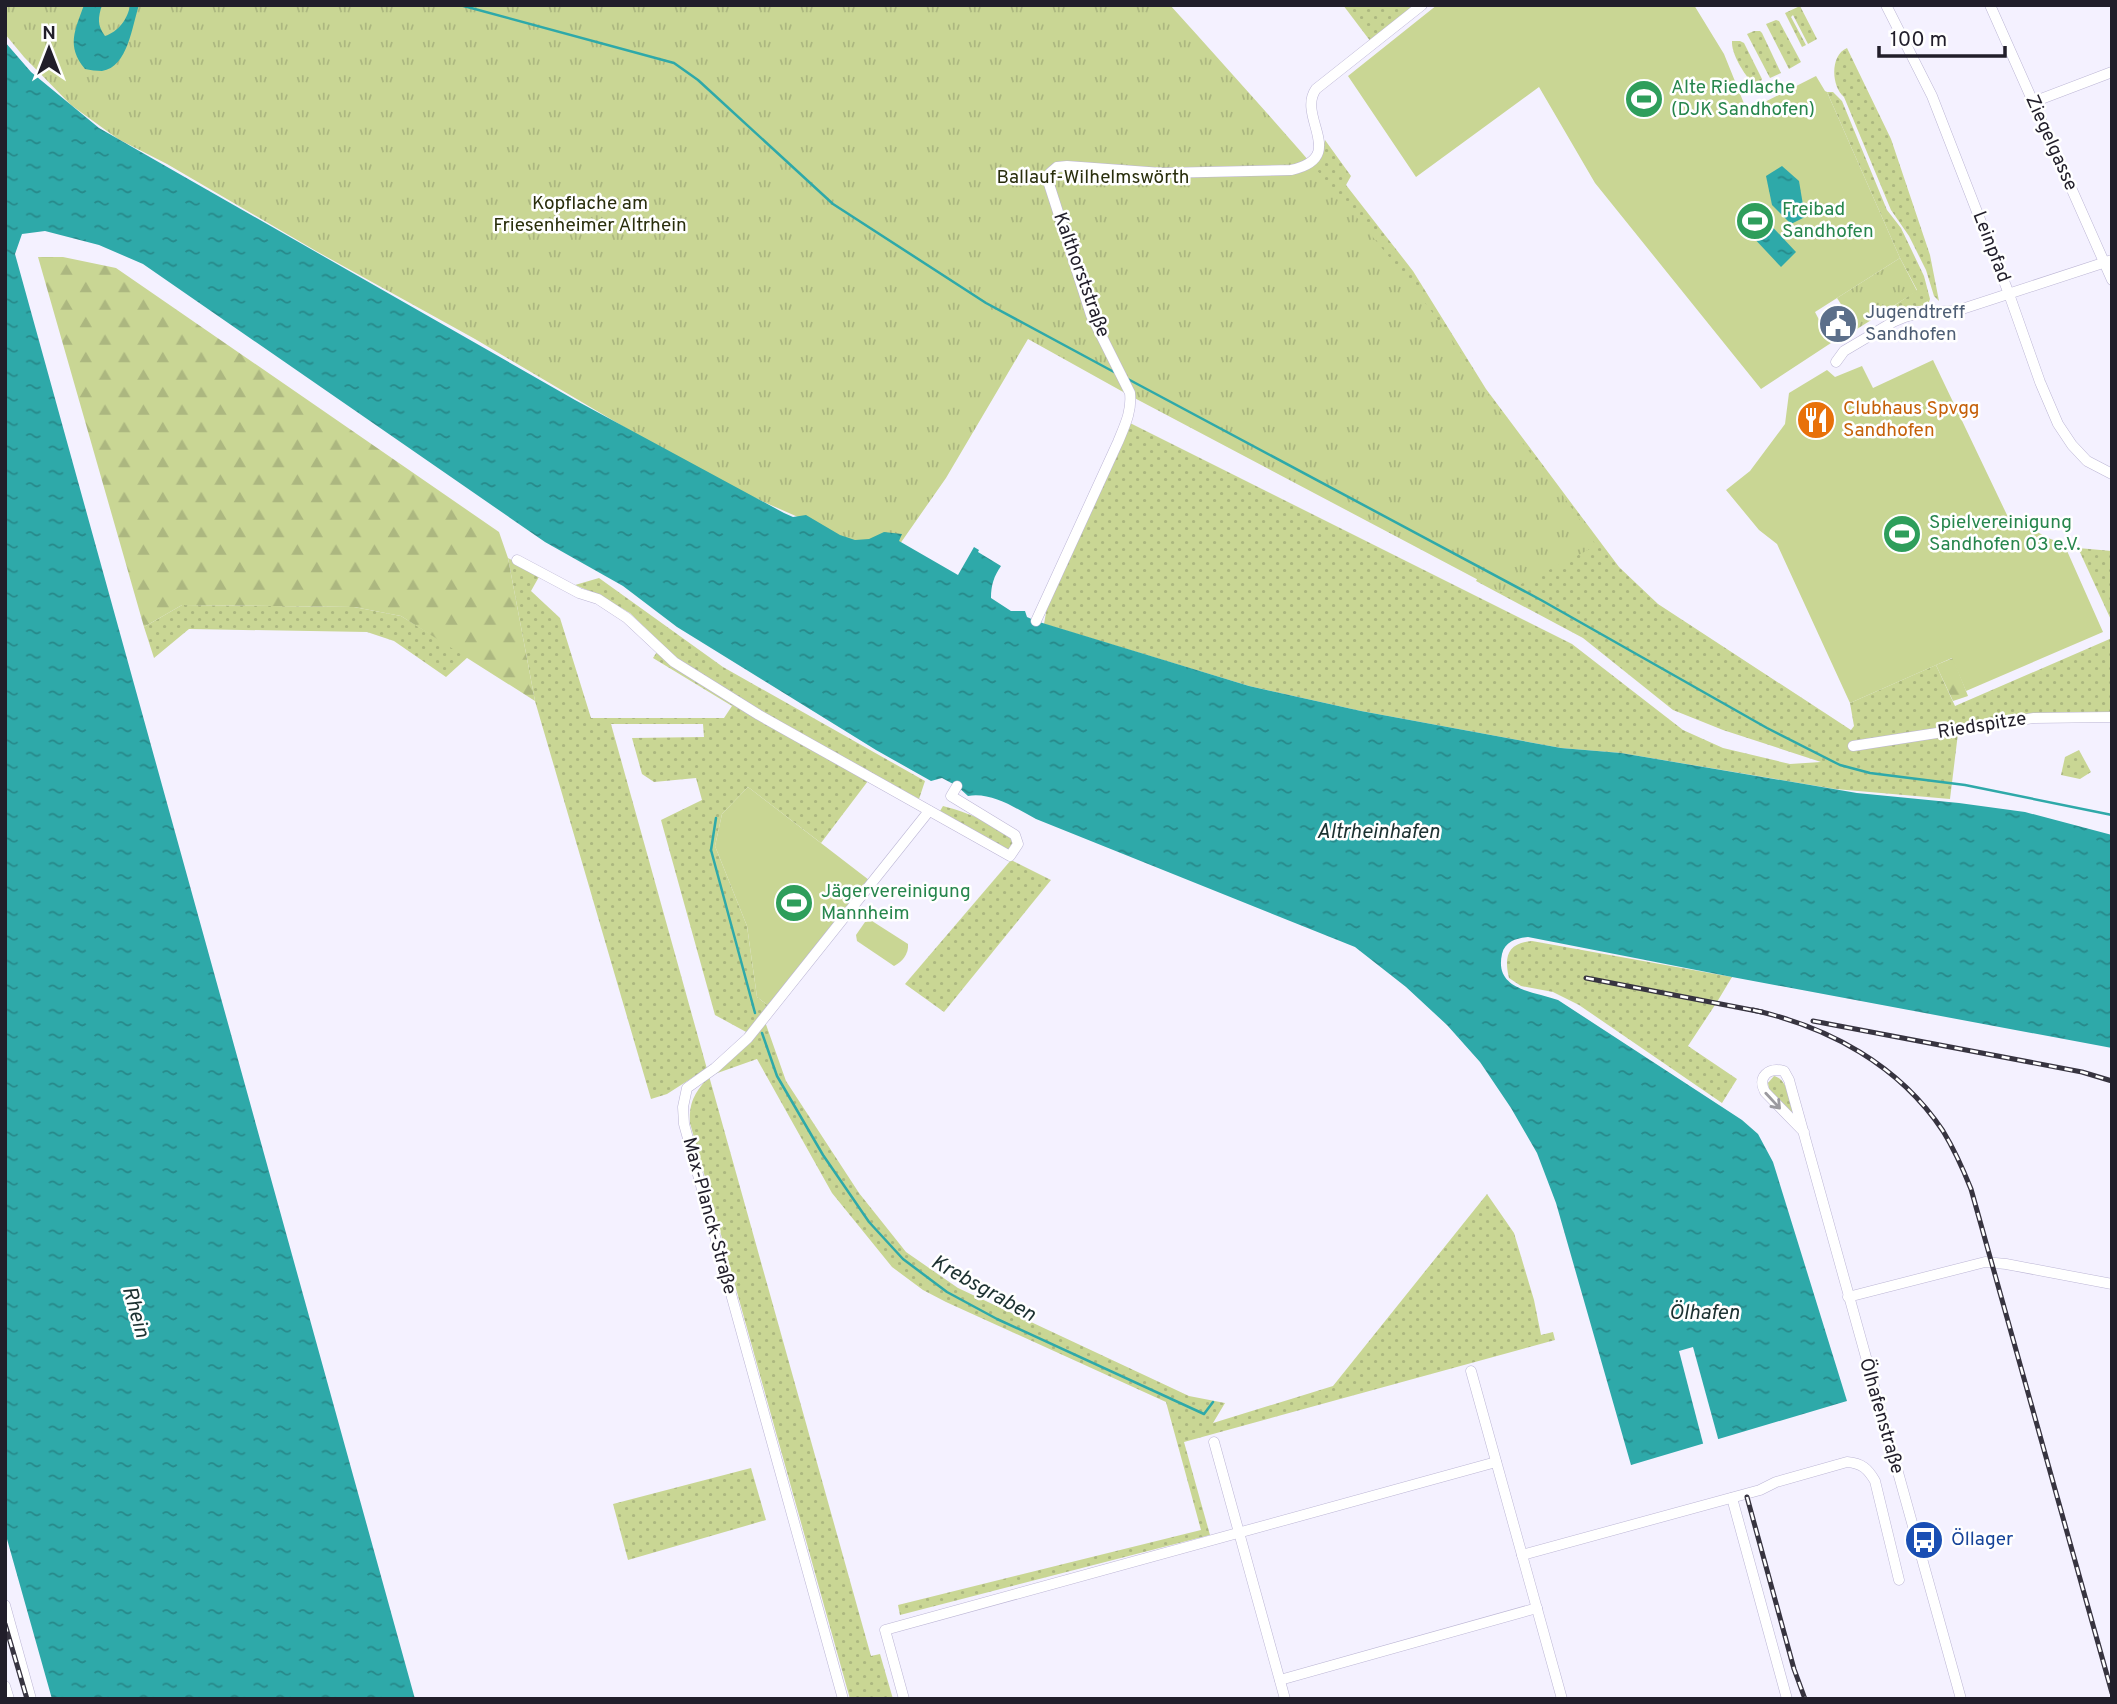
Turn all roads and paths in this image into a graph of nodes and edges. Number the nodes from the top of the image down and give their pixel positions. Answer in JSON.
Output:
{"nodes":[{"id":1,"x":1422,"y":5,"type":"edge"},
{"id":2,"x":1886,"y":5,"type":"edge"},
{"id":3,"x":1990,"y":5,"type":"edge"},
{"id":4,"x":2112,"y":72,"type":"edge"},
{"id":5,"x":2033,"y":103,"type":"junction"},
{"id":6,"x":2108,"y":262,"type":"edge"},
{"id":7,"x":2112,"y":280,"type":"edge"},
{"id":8,"x":2009,"y":294,"type":"junction"},
{"id":9,"x":1836,"y":362,"type":"dead end"},
{"id":10,"x":2112,"y":474,"type":"edge"},
{"id":11,"x":517,"y":561,"type":"dead end"},
{"id":12,"x":1036,"y":621,"type":"dead end"},
{"id":13,"x":2112,"y":717,"type":"edge"},
{"id":14,"x":1853,"y":746,"type":"dead end"},
{"id":15,"x":957,"y":786,"type":"dead end"},
{"id":16,"x":929,"y":811,"type":"junction"},
{"id":17,"x":1804,"y":1132,"type":"junction"},
{"id":18,"x":2112,"y":1284,"type":"edge"},
{"id":19,"x":1848,"y":1297,"type":"junction"},
{"id":20,"x":1471,"y":1371,"type":"dead end"},
{"id":21,"x":1214,"y":1442,"type":"dead end"},
{"id":22,"x":1496,"y":1462,"type":"junction"},
{"id":23,"x":1732,"y":1498,"type":"junction"},
{"id":24,"x":1239,"y":1533,"type":"junction"},
{"id":25,"x":1522,"y":1555,"type":"junction"},
{"id":26,"x":1899,"y":1580,"type":"dead end"},
{"id":27,"x":5,"y":1605,"type":"edge"},
{"id":28,"x":1537,"y":1608,"type":"junction"},
{"id":29,"x":1280,"y":1680,"type":"junction"},
{"id":30,"x":5,"y":1686,"type":"edge"},
{"id":31,"x":9,"y":1699,"type":"edge"},
{"id":32,"x":31,"y":1699,"type":"edge"},
{"id":33,"x":843,"y":1699,"type":"edge"},
{"id":34,"x":904,"y":1699,"type":"edge"},
{"id":35,"x":1285,"y":1699,"type":"edge"},
{"id":36,"x":1562,"y":1699,"type":"edge"},
{"id":37,"x":1787,"y":1699,"type":"edge"},
{"id":38,"x":1961,"y":1699,"type":"edge"}],
"edges":[{"from":1,"to":12,"type":"street","name":"Kalthorststraße"},
{"from":2,"to":8,"type":"street","name":"Leinpfad"},
{"from":3,"to":5,"type":"street","name":"Ziegelgasse"},
{"from":4,"to":5,"type":"street"},
{"from":5,"to":6,"type":"street","name":"Ziegelgasse"},
{"from":6,"to":7,"type":"street","name":"Ziegelgasse"},
{"from":6,"to":8,"type":"street"},
{"from":8,"to":9,"type":"street"},
{"from":8,"to":10,"type":"street","name":"Leinpfad"},
{"from":11,"to":16,"type":"street"},
{"from":13,"to":14,"type":"street","name":"Riedspitze"},
{"from":15,"to":16,"type":"street"},
{"from":16,"to":33,"type":"street","name":"Max-Planck-Straße"},
{"from":17,"to":17,"type":"street","name":"Ölhafenstraße","one_way":true},
{"from":17,"to":19,"type":"street","name":"Ölhafenstraße"},
{"from":18,"to":19,"type":"street"},
{"from":19,"to":38,"type":"street","name":"Ölhafenstraße"},
{"from":20,"to":22,"type":"street"},
{"from":21,"to":24,"type":"street"},
{"from":22,"to":24,"type":"street"},
{"from":22,"to":25,"type":"street"},
{"from":23,"to":25,"type":"street"},
{"from":23,"to":26,"type":"street"},
{"from":23,"to":37,"type":"street"},
{"from":24,"to":29,"type":"street"},
{"from":24,"to":34,"type":"street"},
{"from":25,"to":28,"type":"street"},
{"from":27,"to":32,"type":"street"},
{"from":28,"to":29,"type":"street"},
{"from":28,"to":36,"type":"street"},
{"from":29,"to":35,"type":"street"},
{"from":30,"to":31,"type":"street"}]}
